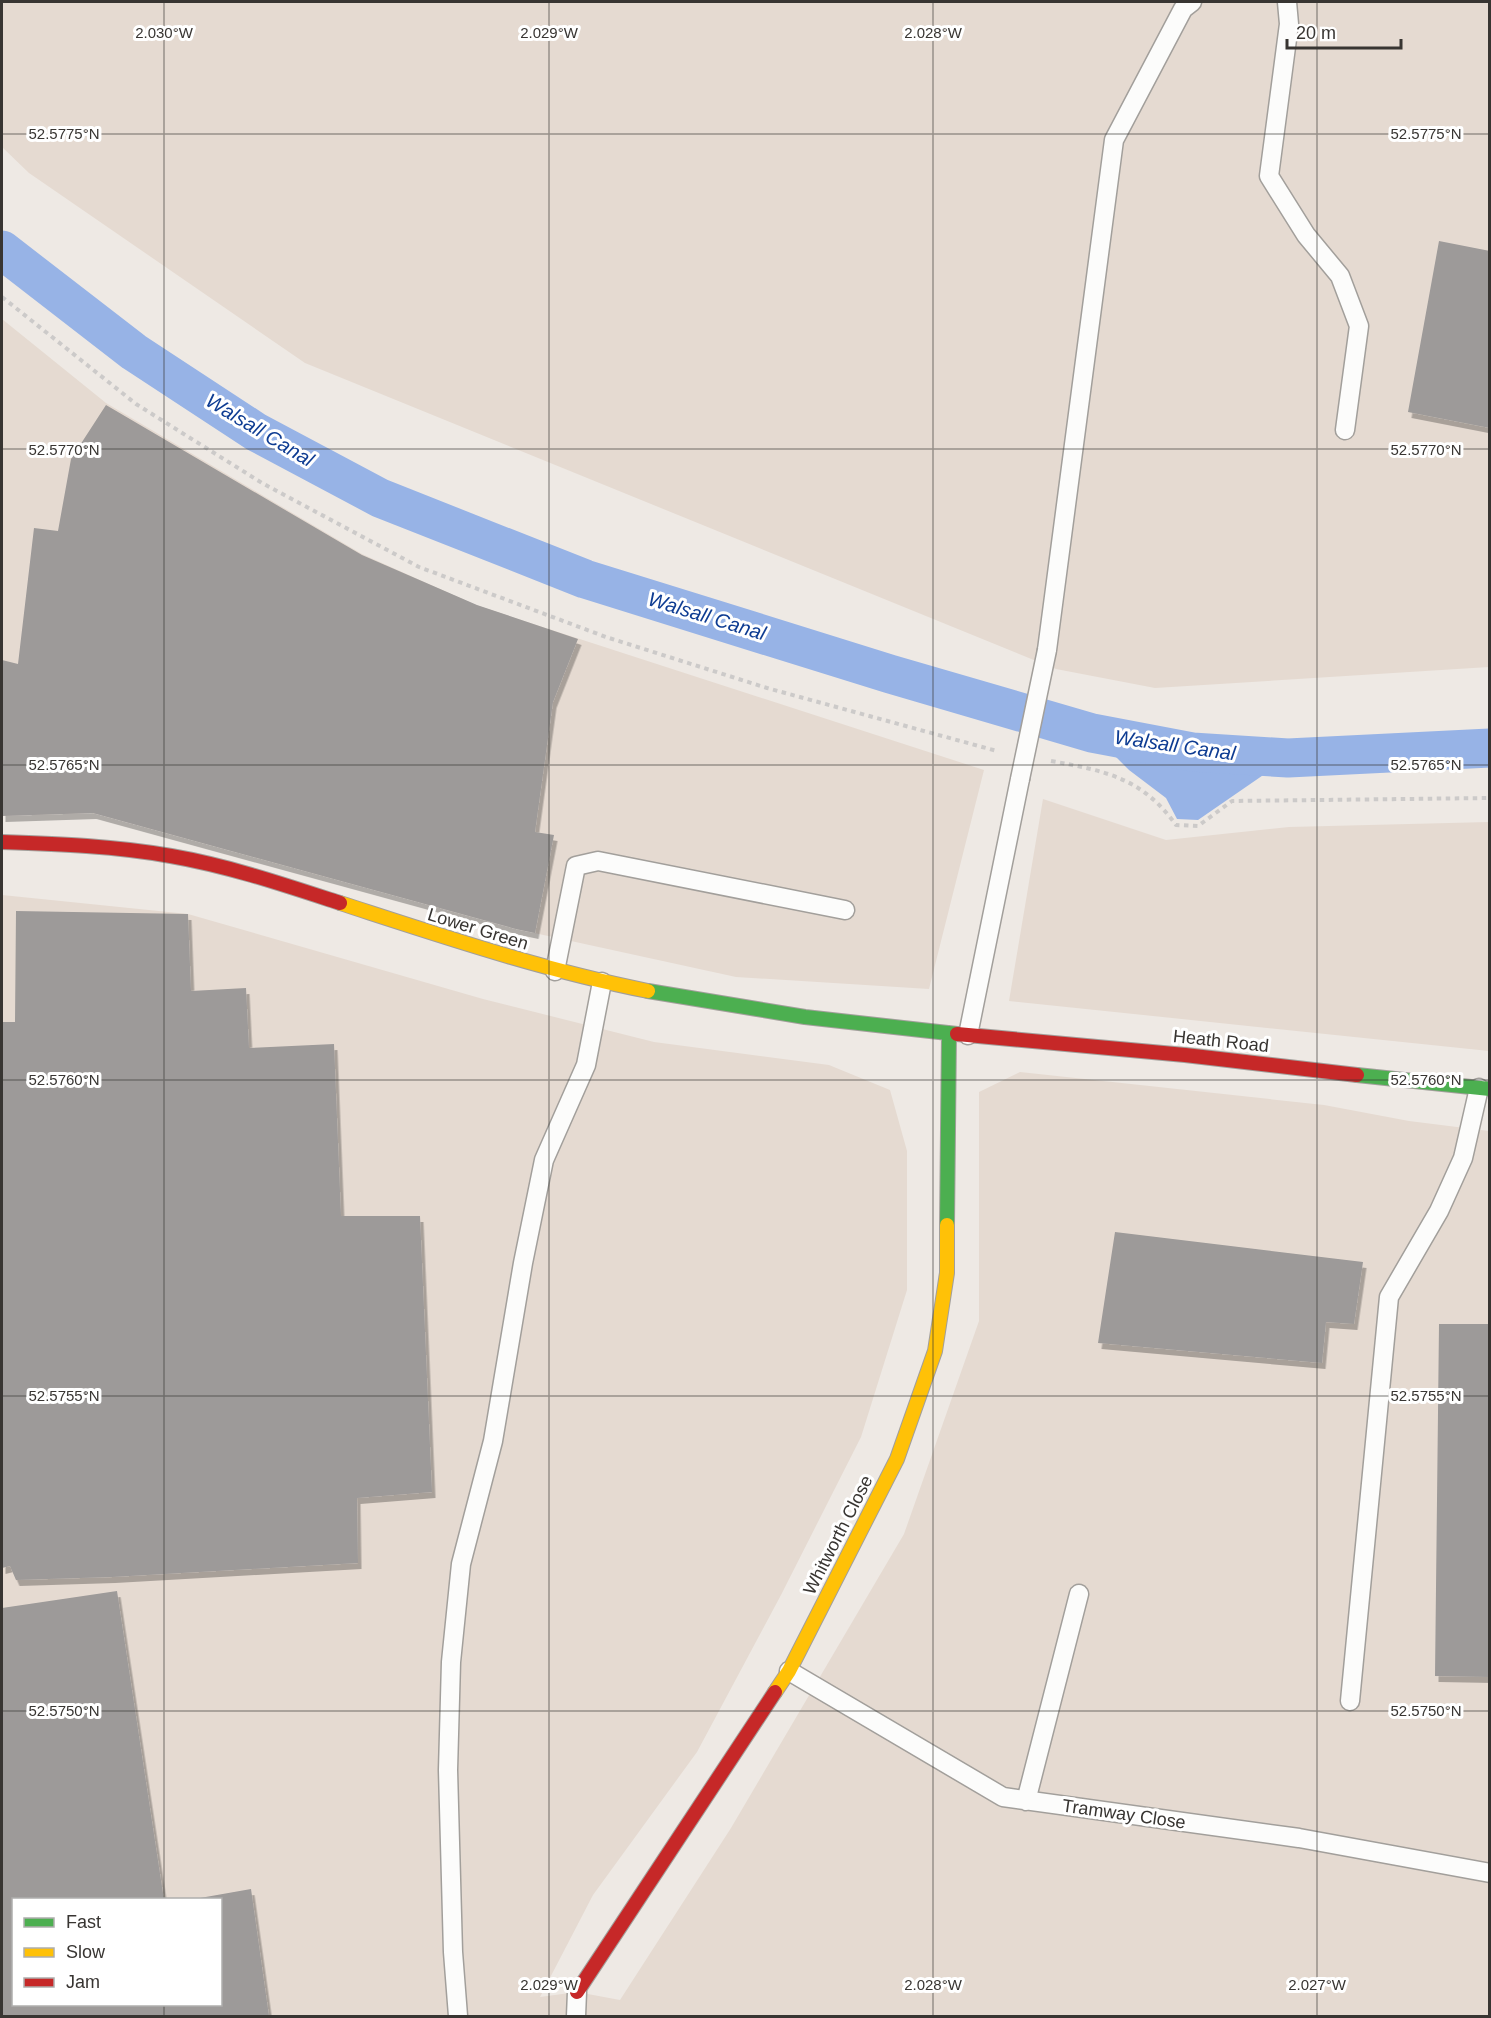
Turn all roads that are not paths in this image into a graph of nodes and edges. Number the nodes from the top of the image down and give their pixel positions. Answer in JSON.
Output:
{"nodes":[{"id":1,"x":1192,"y":2,"type":"edge"},
{"id":2,"x":1287,"y":2,"type":"edge"},
{"id":3,"x":1346,"y":430,"type":"dead end"},
{"id":4,"x":2,"y":842,"type":"edge"},
{"id":5,"x":845,"y":910,"type":"dead end"},
{"id":6,"x":555,"y":971,"type":"junction"},
{"id":7,"x":602,"y":982,"type":"junction"},
{"id":8,"x":949,"y":1033,"type":"junction"},
{"id":9,"x":968,"y":1035,"type":"junction"},
{"id":10,"x":1484,"y":1088,"type":"edge"},
{"id":11,"x":1079,"y":1594,"type":"dead end"},
{"id":12,"x":789,"y":1671,"type":"junction"},
{"id":13,"x":1350,"y":1701,"type":"dead end"},
{"id":14,"x":1026,"y":1801,"type":"junction"},
{"id":15,"x":1490,"y":1873,"type":"edge"},
{"id":16,"x":577,"y":1992,"type":"joint"},
{"id":17,"x":458,"y":2016,"type":"edge"},
{"id":18,"x":576,"y":2016,"type":"edge"}],
"edges":[{"from":1,"to":9,"type":"lane","bridge":true},
{"from":2,"to":3,"type":"lane"},
{"from":4,"to":6,"type":"street","name":"Lower Green"},
{"from":5,"to":6,"type":"lane"},
{"from":6,"to":7,"type":"street","name":"Lower Green"},
{"from":7,"to":8,"type":"street","name":"Lower Green"},
{"from":7,"to":17,"type":"lane"},
{"from":8,"to":9,"type":"street","name":"Heath Road"},
{"from":8,"to":12,"type":"street","name":"Whitworth Close"},
{"from":9,"to":10,"type":"street","name":"Heath Road"},
{"from":10,"to":13,"type":"lane"},
{"from":11,"to":14,"type":"lane"},
{"from":12,"to":14,"type":"lane","name":"Tramway Close"},
{"from":12,"to":16,"type":"street","name":"Whitworth Close"},
{"from":14,"to":15,"type":"lane","name":"Tramway Close"},
{"from":16,"to":18,"type":"lane"}]}
